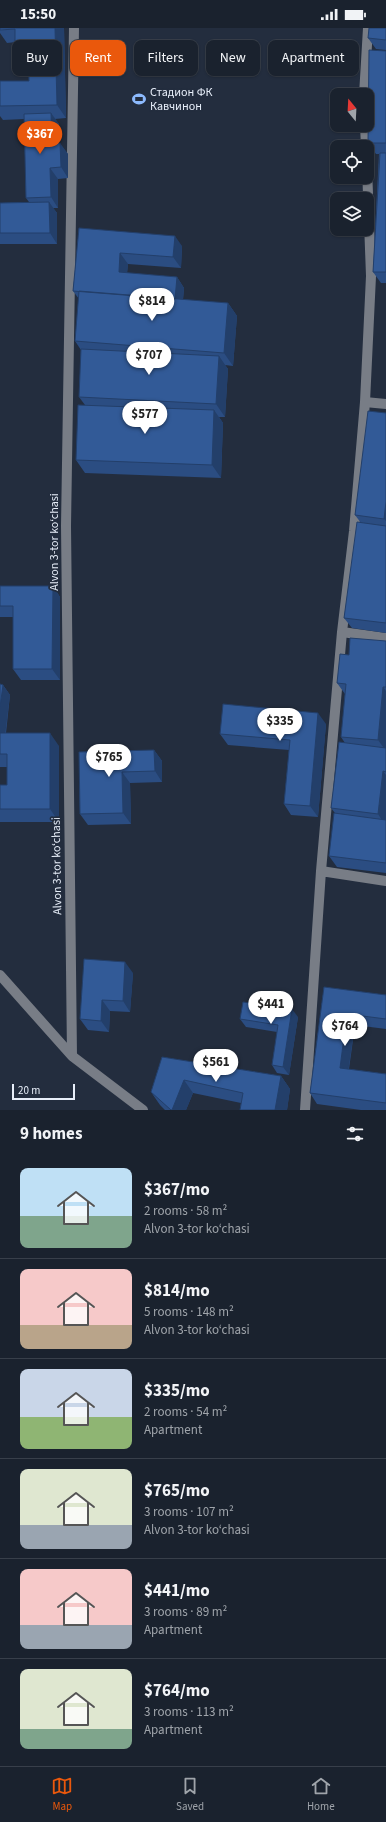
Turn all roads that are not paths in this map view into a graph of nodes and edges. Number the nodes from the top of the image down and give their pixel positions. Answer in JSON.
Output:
{"nodes":[{"id":1,"x":74,"y":28,"type":"edge"},
{"id":2,"x":368,"y":28,"type":"edge"},
{"id":3,"x":364,"y":88,"type":"edge"},
{"id":4,"x":368,"y":184,"type":"edge"},
{"id":5,"x":365,"y":402,"type":"junction"},
{"id":6,"x":386,"y":404,"type":"edge"},
{"id":7,"x":342,"y":632,"type":"junction"},
{"id":8,"x":386,"y":638,"type":"edge"},
{"id":9,"x":321,"y":870,"type":"junction"},
{"id":10,"x":386,"y":880,"type":"edge"},
{"id":11,"x":0,"y":975,"type":"edge"},
{"id":12,"x":72,"y":1056,"type":"junction"},
{"id":13,"x":143,"y":1110,"type":"edge"},
{"id":14,"x":305,"y":1110,"type":"edge"}],
"edges":[{"from":1,"to":12,"type":"street","name":"Alvon 3-tor ko‘chasi"},
{"from":2,"to":3,"type":"street"},
{"from":4,"to":5,"type":"street"},
{"from":5,"to":6,"type":"street"},
{"from":5,"to":7,"type":"street"},
{"from":7,"to":8,"type":"street"},
{"from":7,"to":9,"type":"street"},
{"from":9,"to":10,"type":"street"},
{"from":9,"to":14,"type":"street"},
{"from":11,"to":12,"type":"street"},
{"from":12,"to":13,"type":"street"}]}
